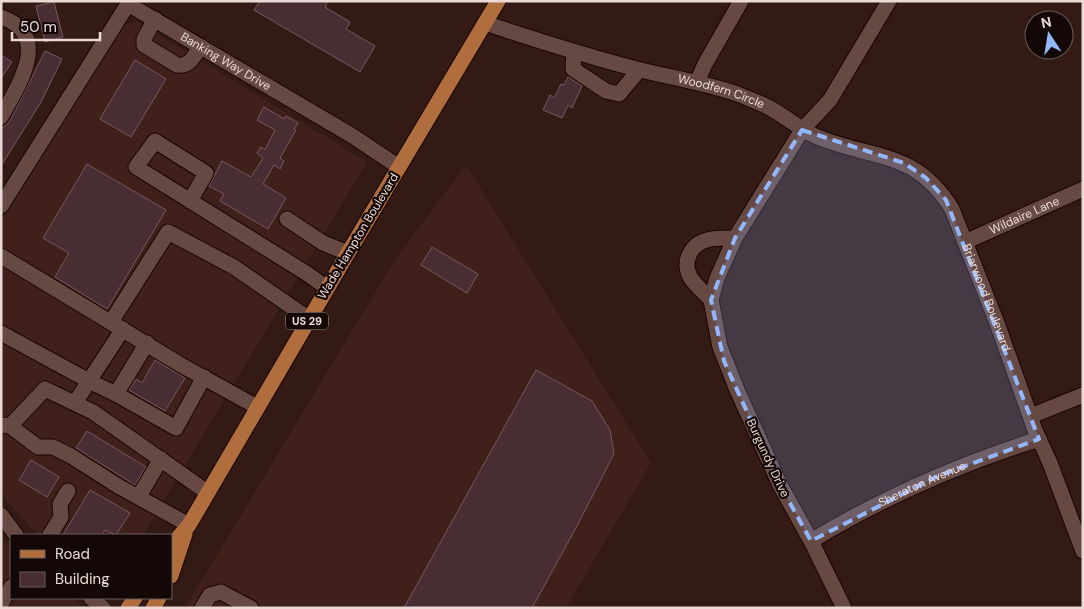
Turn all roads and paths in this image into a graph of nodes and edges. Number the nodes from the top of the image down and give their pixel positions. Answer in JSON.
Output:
{"nodes":[{"id":1,"x":498,"y":1,"type":"edge"},
{"id":2,"x":741,"y":1,"type":"edge"},
{"id":3,"x":889,"y":1,"type":"edge"},
{"id":4,"x":1,"y":17,"type":"edge"},
{"id":5,"x":156,"y":19,"type":"junction"},
{"id":6,"x":485,"y":24,"type":"junction"},
{"id":7,"x":200,"y":47,"type":"junction"},
{"id":8,"x":574,"y":52,"type":"junction"},
{"id":9,"x":639,"y":70,"type":"junction"},
{"id":10,"x":697,"y":82,"type":"junction"},
{"id":11,"x":1,"y":117,"type":"edge"},
{"id":12,"x":802,"y":130,"type":"junction"},
{"id":13,"x":398,"y":168,"type":"junction"},
{"id":14,"x":1083,"y":189,"type":"edge"},
{"id":15,"x":190,"y":201,"type":"junction"},
{"id":16,"x":1,"y":206,"type":"edge"},
{"id":17,"x":287,"y":219,"type":"dead end"},
{"id":18,"x":735,"y":238,"type":"junction"},
{"id":19,"x":965,"y":242,"type":"junction"},
{"id":20,"x":348,"y":253,"type":"junction"},
{"id":21,"x":1,"y":256,"type":"edge"},
{"id":22,"x":327,"y":288,"type":"junction"},
{"id":23,"x":712,"y":300,"type":"junction"},
{"id":24,"x":309,"y":319,"type":"junction"},
{"id":25,"x":117,"y":325,"type":"junction"},
{"id":26,"x":1,"y":333,"type":"edge"},
{"id":27,"x":147,"y":343,"type":"junction"},
{"id":28,"x":204,"y":377,"type":"junction"},
{"id":29,"x":89,"y":381,"type":"junction"},
{"id":30,"x":116,"y":394,"type":"junction"},
{"id":31,"x":1083,"y":395,"type":"edge"},
{"id":32,"x":75,"y":403,"type":"junction"},
{"id":33,"x":256,"y":407,"type":"junction"},
{"id":34,"x":1031,"y":416,"type":"junction"},
{"id":35,"x":6,"y":426,"type":"edge"},
{"id":36,"x":1039,"y":439,"type":"junction"},
{"id":37,"x":161,"y":459,"type":"junction"},
{"id":38,"x":68,"y":491,"type":"dead end"},
{"id":39,"x":207,"y":492,"type":"junction"},
{"id":40,"x":138,"y":496,"type":"junction"},
{"id":41,"x":1,"y":515,"type":"edge"},
{"id":42,"x":189,"y":525,"type":"junction"},
{"id":43,"x":15,"y":534,"type":"edge"},
{"id":44,"x":51,"y":534,"type":"edge"},
{"id":45,"x":811,"y":541,"type":"junction"},
{"id":46,"x":172,"y":545,"type":"edge"},
{"id":47,"x":1083,"y":551,"type":"edge"},
{"id":48,"x":172,"y":573,"type":"edge"},
{"id":49,"x":10,"y":589,"type":"edge"},
{"id":50,"x":91,"y":599,"type":"edge"},
{"id":51,"x":1,"y":604,"type":"edge"},
{"id":52,"x":103,"y":608,"type":"edge"},
{"id":53,"x":202,"y":608,"type":"edge"},
{"id":54,"x":251,"y":608,"type":"edge"},
{"id":55,"x":844,"y":608,"type":"edge"}],
"edges":[{"from":1,"to":6,"type":"main road","name":"Wade Hampton Boulevard","number":"US 29"},
{"from":2,"to":10,"type":"street"},
{"from":3,"to":12,"type":"street"},
{"from":4,"to":11,"type":"street"},
{"from":5,"to":7,"type":"street","name":"Banking Way Drive"},
{"from":5,"to":7,"type":"street"},
{"from":5,"to":16,"type":"street","name":"Banking Way Drive"},
{"from":6,"to":8,"type":"street","name":"Woodfern Circle"},
{"from":6,"to":13,"type":"main road","name":"Wade Hampton Boulevard","number":"US 29"},
{"from":7,"to":13,"type":"street","name":"Banking Way Drive"},
{"from":8,"to":9,"type":"street","name":"Woodfern Circle"},
{"from":8,"to":9,"type":"street"},
{"from":9,"to":10,"type":"street","name":"Woodfern Circle"},
{"from":10,"to":12,"type":"street","name":"Woodfern Circle"},
{"from":12,"to":18,"type":"street","name":"Burgundy Drive"},
{"from":12,"to":19,"type":"street","name":"Briarwood Boulevard"},
{"from":13,"to":20,"type":"main road","name":"Wade Hampton Boulevard","number":"US 29"},
{"from":14,"to":19,"type":"street","name":"Wildaire Lane"},
{"from":15,"to":15,"type":"street"},
{"from":15,"to":22,"type":"street"},
{"from":17,"to":20,"type":"street"},
{"from":18,"to":23,"type":"street","name":"Burgundy Drive"},
{"from":18,"to":23,"type":"street"},
{"from":19,"to":34,"type":"street","name":"Briarwood Boulevard"},
{"from":20,"to":22,"type":"main road","name":"Wade Hampton Boulevard","number":"US 29"},
{"from":21,"to":25,"type":"street"},
{"from":22,"to":24,"type":"main road","name":"Wade Hampton Boulevard","number":"US 29"},
{"from":23,"to":45,"type":"street","name":"Burgundy Drive"},
{"from":24,"to":25,"type":"street"},
{"from":24,"to":33,"type":"main road","name":"Wade Hampton Boulevard","number":"US 29"},
{"from":25,"to":27,"type":"street"},
{"from":25,"to":29,"type":"street"},
{"from":26,"to":29,"type":"street"},
{"from":27,"to":28,"type":"street"},
{"from":27,"to":30,"type":"street"},
{"from":28,"to":30,"type":"street"},
{"from":28,"to":33,"type":"street"},
{"from":29,"to":30,"type":"street"},
{"from":29,"to":32,"type":"street"},
{"from":31,"to":34,"type":"street"},
{"from":32,"to":35,"type":"street"},
{"from":32,"to":37,"type":"street"},
{"from":33,"to":39,"type":"main road","name":"Wade Hampton Boulevard","number":"US 29"},
{"from":34,"to":36,"type":"street","name":"Briarwood Boulevard"},
{"from":35,"to":40,"type":"street"},
{"from":36,"to":45,"type":"street","name":"Sheraton Avenue"},
{"from":36,"to":47,"type":"street","name":"Briarwood Boulevard"},
{"from":37,"to":39,"type":"street"},
{"from":37,"to":40,"type":"street"},
{"from":38,"to":44,"type":"street"},
{"from":39,"to":42,"type":"main road","name":"Wade Hampton Boulevard","number":"US 29"},
{"from":40,"to":42,"type":"street"},
{"from":41,"to":43,"type":"street"},
{"from":42,"to":46,"type":"main road","name":"Wade Hampton Boulevard","number":"US 29"},
{"from":42,"to":48,"type":"main road","name":"Wade Hampton Boulevard","number":"US 29"},
{"from":45,"to":55,"type":"street","name":"Burgundy Drive"},
{"from":49,"to":51,"type":"street"},
{"from":50,"to":52,"type":"street"},
{"from":53,"to":54,"type":"street"}]}
